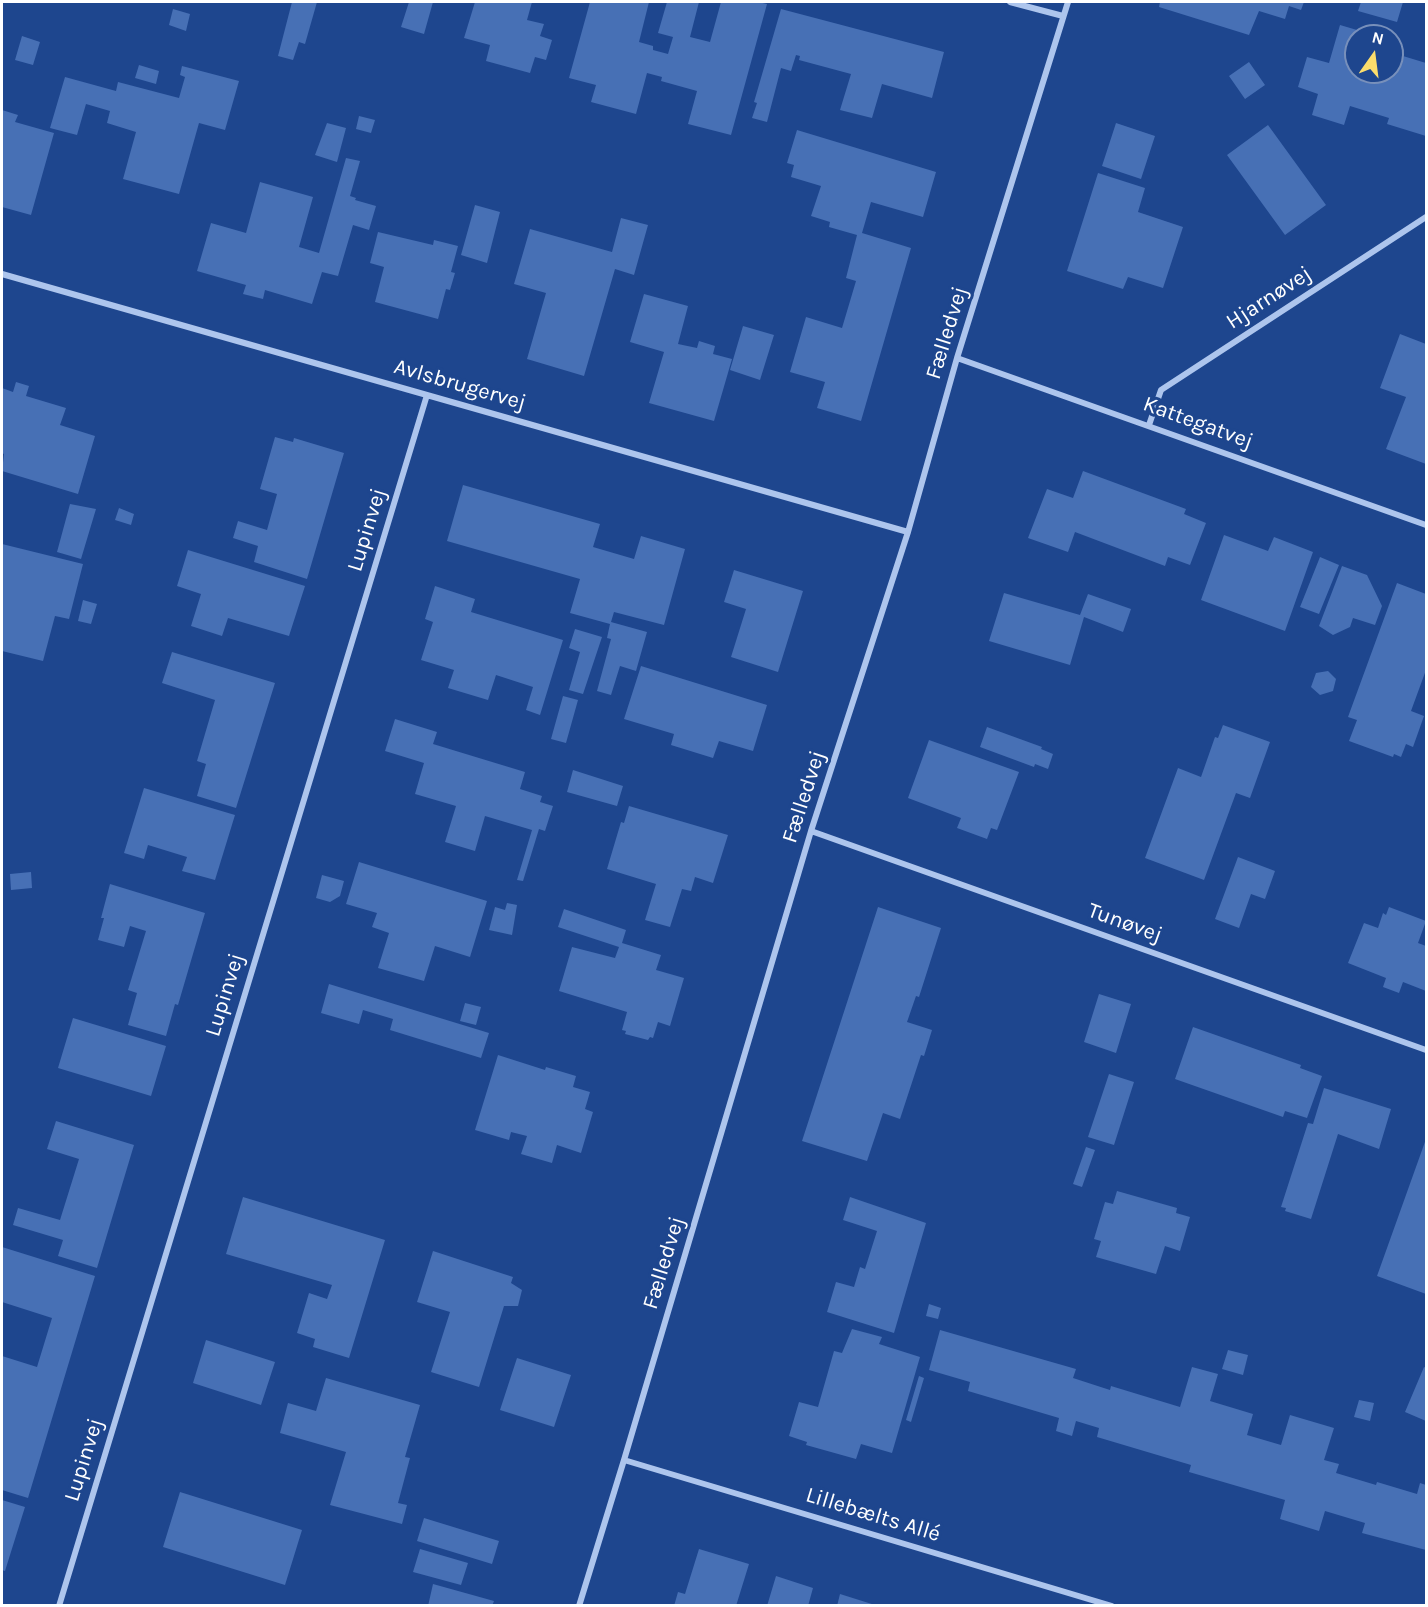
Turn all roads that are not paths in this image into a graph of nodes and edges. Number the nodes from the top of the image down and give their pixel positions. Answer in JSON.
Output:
{"nodes":[{"id":1,"x":1010,"y":2,"type":"edge"},
{"id":2,"x":1068,"y":2,"type":"edge"},
{"id":3,"x":1063,"y":16,"type":"junction"},
{"id":4,"x":1426,"y":217,"type":"edge"},
{"id":5,"x":2,"y":274,"type":"edge"},
{"id":6,"x":957,"y":358,"type":"junction"},
{"id":7,"x":427,"y":395,"type":"junction"},
{"id":8,"x":1149,"y":425,"type":"junction"},
{"id":9,"x":1426,"y":525,"type":"edge"},
{"id":10,"x":908,"y":532,"type":"junction"},
{"id":11,"x":812,"y":831,"type":"junction"},
{"id":12,"x":1426,"y":1050,"type":"edge"},
{"id":13,"x":624,"y":1460,"type":"junction"},
{"id":14,"x":58,"y":1605,"type":"edge"},
{"id":15,"x":579,"y":1605,"type":"edge"},
{"id":16,"x":1112,"y":1605,"type":"edge"}],
"edges":[{"from":1,"to":3,"type":"street"},
{"from":2,"to":3,"type":"street","name":"Fælledvej"},
{"from":3,"to":6,"type":"street","name":"Fælledvej"},
{"from":4,"to":8,"type":"street","name":"Hjarnøvej"},
{"from":5,"to":7,"type":"street","name":"Avlsbrugervej"},
{"from":6,"to":8,"type":"street","name":"Kattegatvej"},
{"from":6,"to":10,"type":"street","name":"Fælledvej"},
{"from":7,"to":10,"type":"street","name":"Avlsbrugervej"},
{"from":7,"to":14,"type":"street","name":"Lupinvej"},
{"from":8,"to":9,"type":"street","name":"Kattegatvej"},
{"from":10,"to":11,"type":"street","name":"Fælledvej"},
{"from":11,"to":12,"type":"street","name":"Tunøvej"},
{"from":11,"to":13,"type":"street","name":"Fælledvej"},
{"from":13,"to":15,"type":"street","name":"Fælledvej"},
{"from":13,"to":16,"type":"street","name":"Lillebælts Allé"}]}
